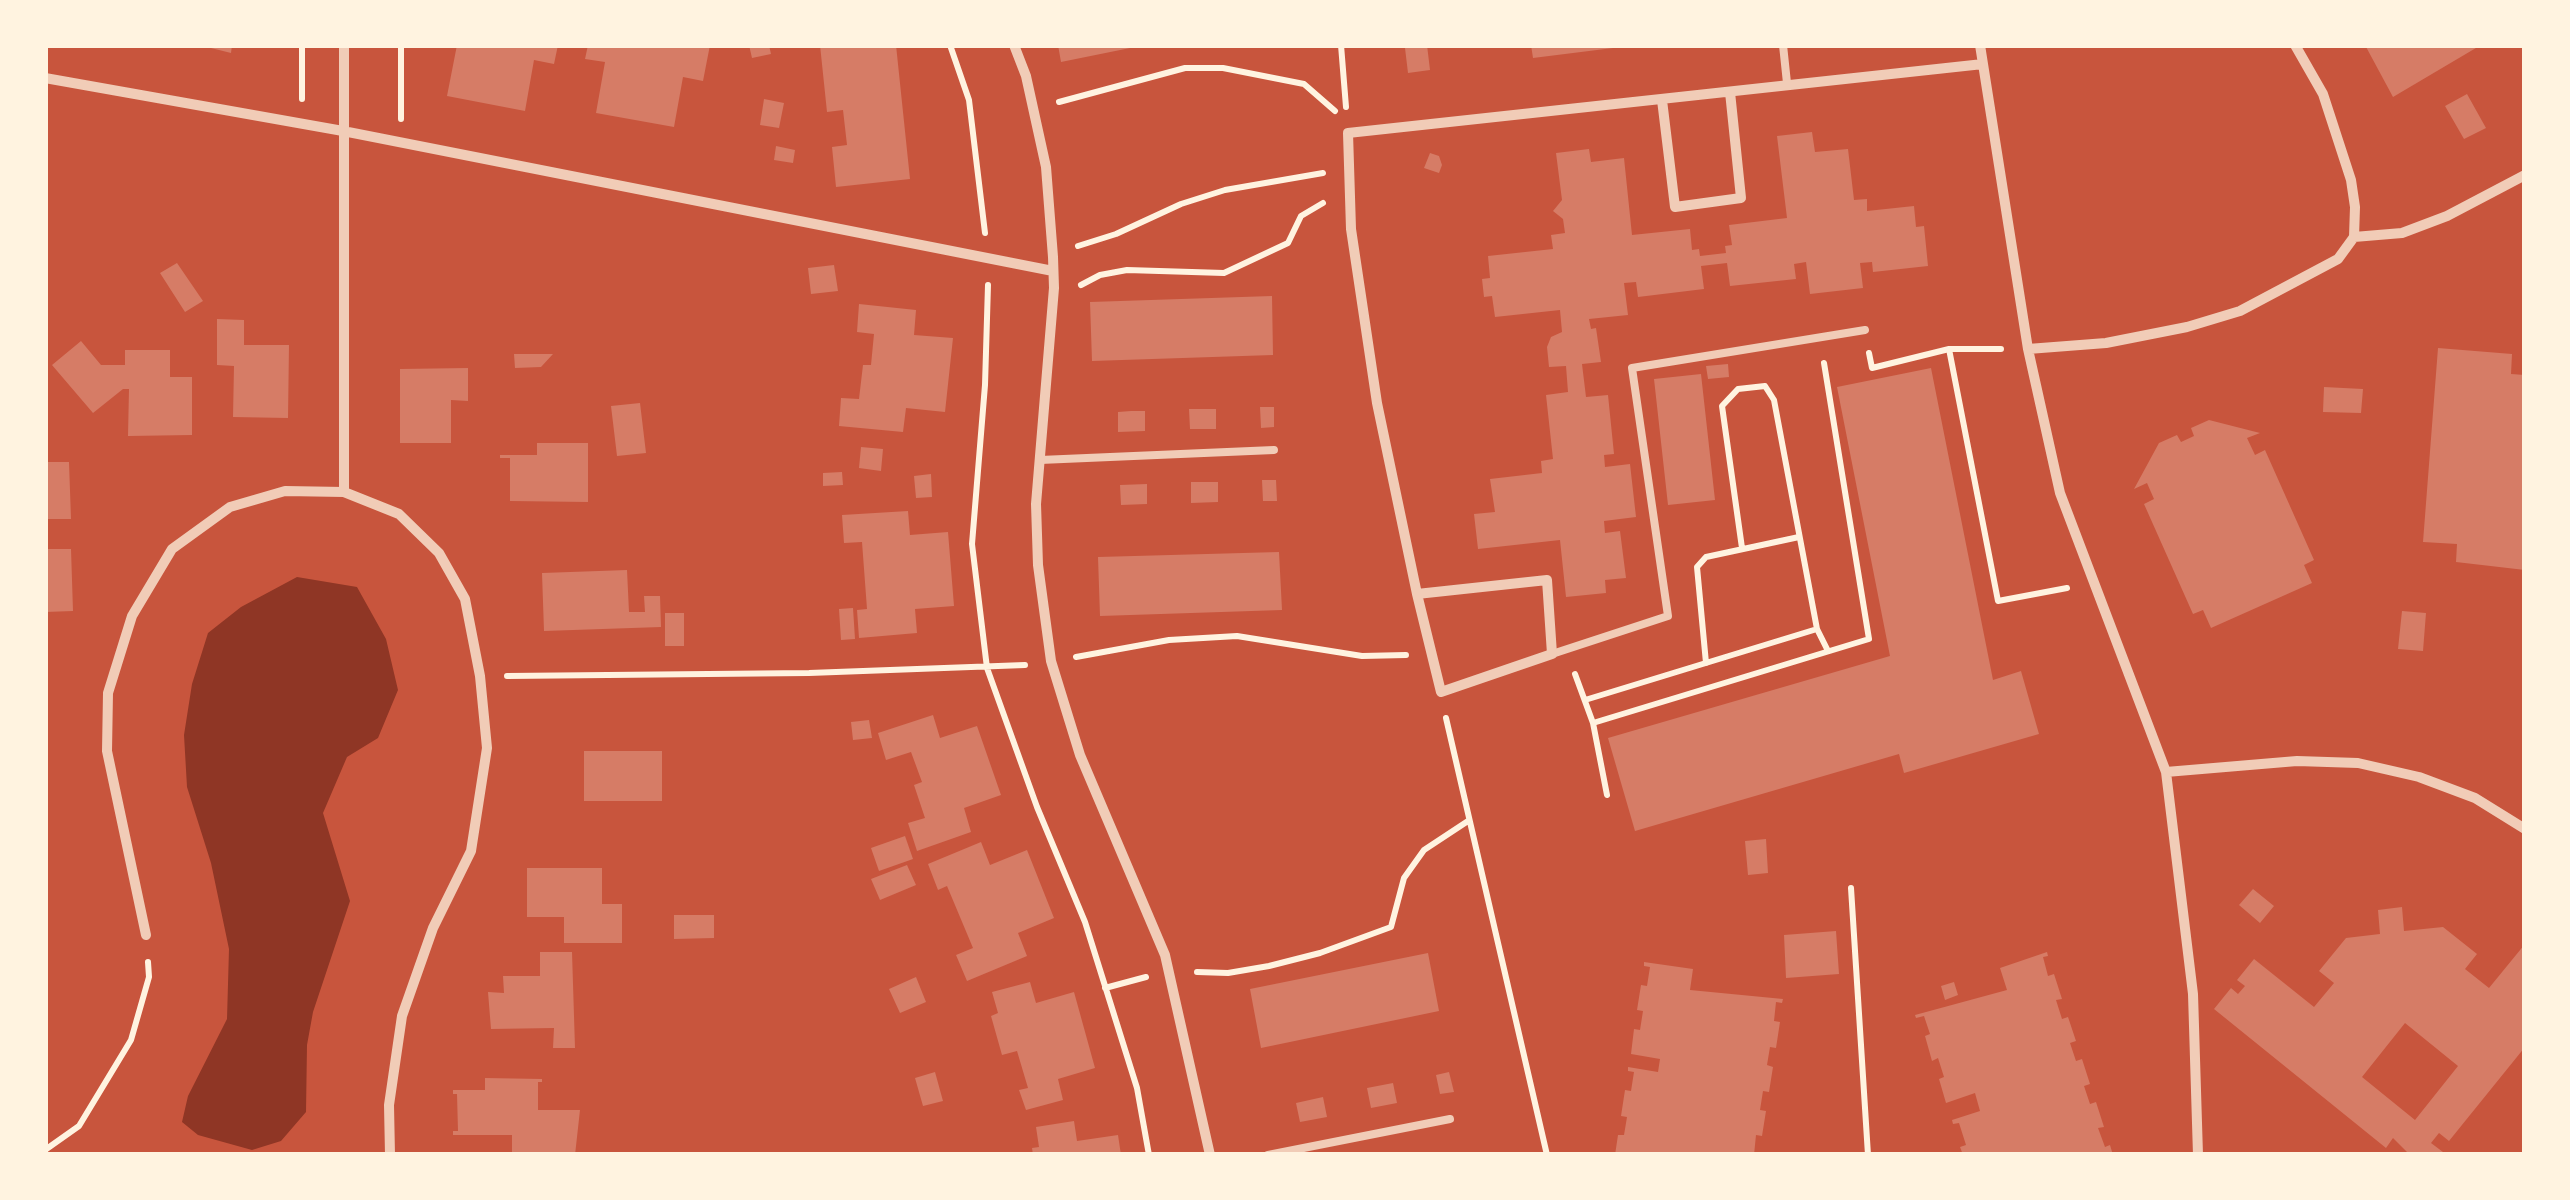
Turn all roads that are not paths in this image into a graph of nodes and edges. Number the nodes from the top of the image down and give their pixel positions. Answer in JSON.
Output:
{"nodes":[{"id":1,"x":344,"y":45,"type":"edge"},
{"id":2,"x":1014,"y":45,"type":"edge"},
{"id":3,"x":1782,"y":45,"type":"edge"},
{"id":4,"x":1980,"y":45,"type":"edge"},
{"id":5,"x":2295,"y":45,"type":"edge"},
{"id":6,"x":1983,"y":64,"type":"junction"},
{"id":7,"x":45,"y":78,"type":"edge"},
{"id":8,"x":1787,"y":83,"type":"junction"},
{"id":9,"x":1730,"y":92,"type":"junction"},
{"id":10,"x":1662,"y":100,"type":"junction"},
{"id":11,"x":343,"y":131,"type":"junction"},
{"id":12,"x":2525,"y":175,"type":"edge"},
{"id":13,"x":2354,"y":237,"type":"junction"},
{"id":14,"x":1053,"y":270,"type":"junction"},
{"id":15,"x":1865,"y":330,"type":"road end"},
{"id":16,"x":2028,"y":349,"type":"junction"},
{"id":17,"x":1274,"y":450,"type":"dead end"},
{"id":18,"x":1040,"y":460,"type":"junction"},
{"id":19,"x":344,"y":492,"type":"junction"},
{"id":20,"x":1417,"y":594,"type":"junction"},
{"id":21,"x":1552,"y":654,"type":"junction"},
{"id":22,"x":2166,"y":772,"type":"junction"},
{"id":23,"x":2525,"y":829,"type":"edge"},
{"id":24,"x":146,"y":935,"type":"road end"},
{"id":25,"x":1450,"y":1119,"type":"dead end"},
{"id":26,"x":390,"y":1155,"type":"edge"},
{"id":27,"x":1210,"y":1155,"type":"edge"},
{"id":28,"x":1268,"y":1155,"type":"edge"},
{"id":29,"x":2198,"y":1155,"type":"edge"}],
"edges":[{"from":1,"to":11,"type":"street"},
{"from":2,"to":14,"type":"street"},
{"from":3,"to":8,"type":"lane"},
{"from":4,"to":6,"type":"street"},
{"from":5,"to":13,"type":"street"},
{"from":6,"to":8,"type":"street"},
{"from":6,"to":16,"type":"street"},
{"from":7,"to":11,"type":"street"},
{"from":8,"to":9,"type":"street"},
{"from":9,"to":10,"type":"street"},
{"from":9,"to":10,"type":"street"},
{"from":10,"to":20,"type":"street"},
{"from":11,"to":14,"type":"street"},
{"from":11,"to":19,"type":"street"},
{"from":12,"to":13,"type":"street"},
{"from":13,"to":16,"type":"street"},
{"from":14,"to":18,"type":"street"},
{"from":15,"to":21,"type":"lane"},
{"from":16,"to":22,"type":"street"},
{"from":17,"to":18,"type":"lane"},
{"from":18,"to":27,"type":"street"},
{"from":19,"to":24,"type":"street"},
{"from":19,"to":26,"type":"street"},
{"from":20,"to":21,"type":"street"},
{"from":20,"to":21,"type":"street"},
{"from":22,"to":23,"type":"street"},
{"from":22,"to":29,"type":"street"},
{"from":25,"to":28,"type":"lane"}]}
